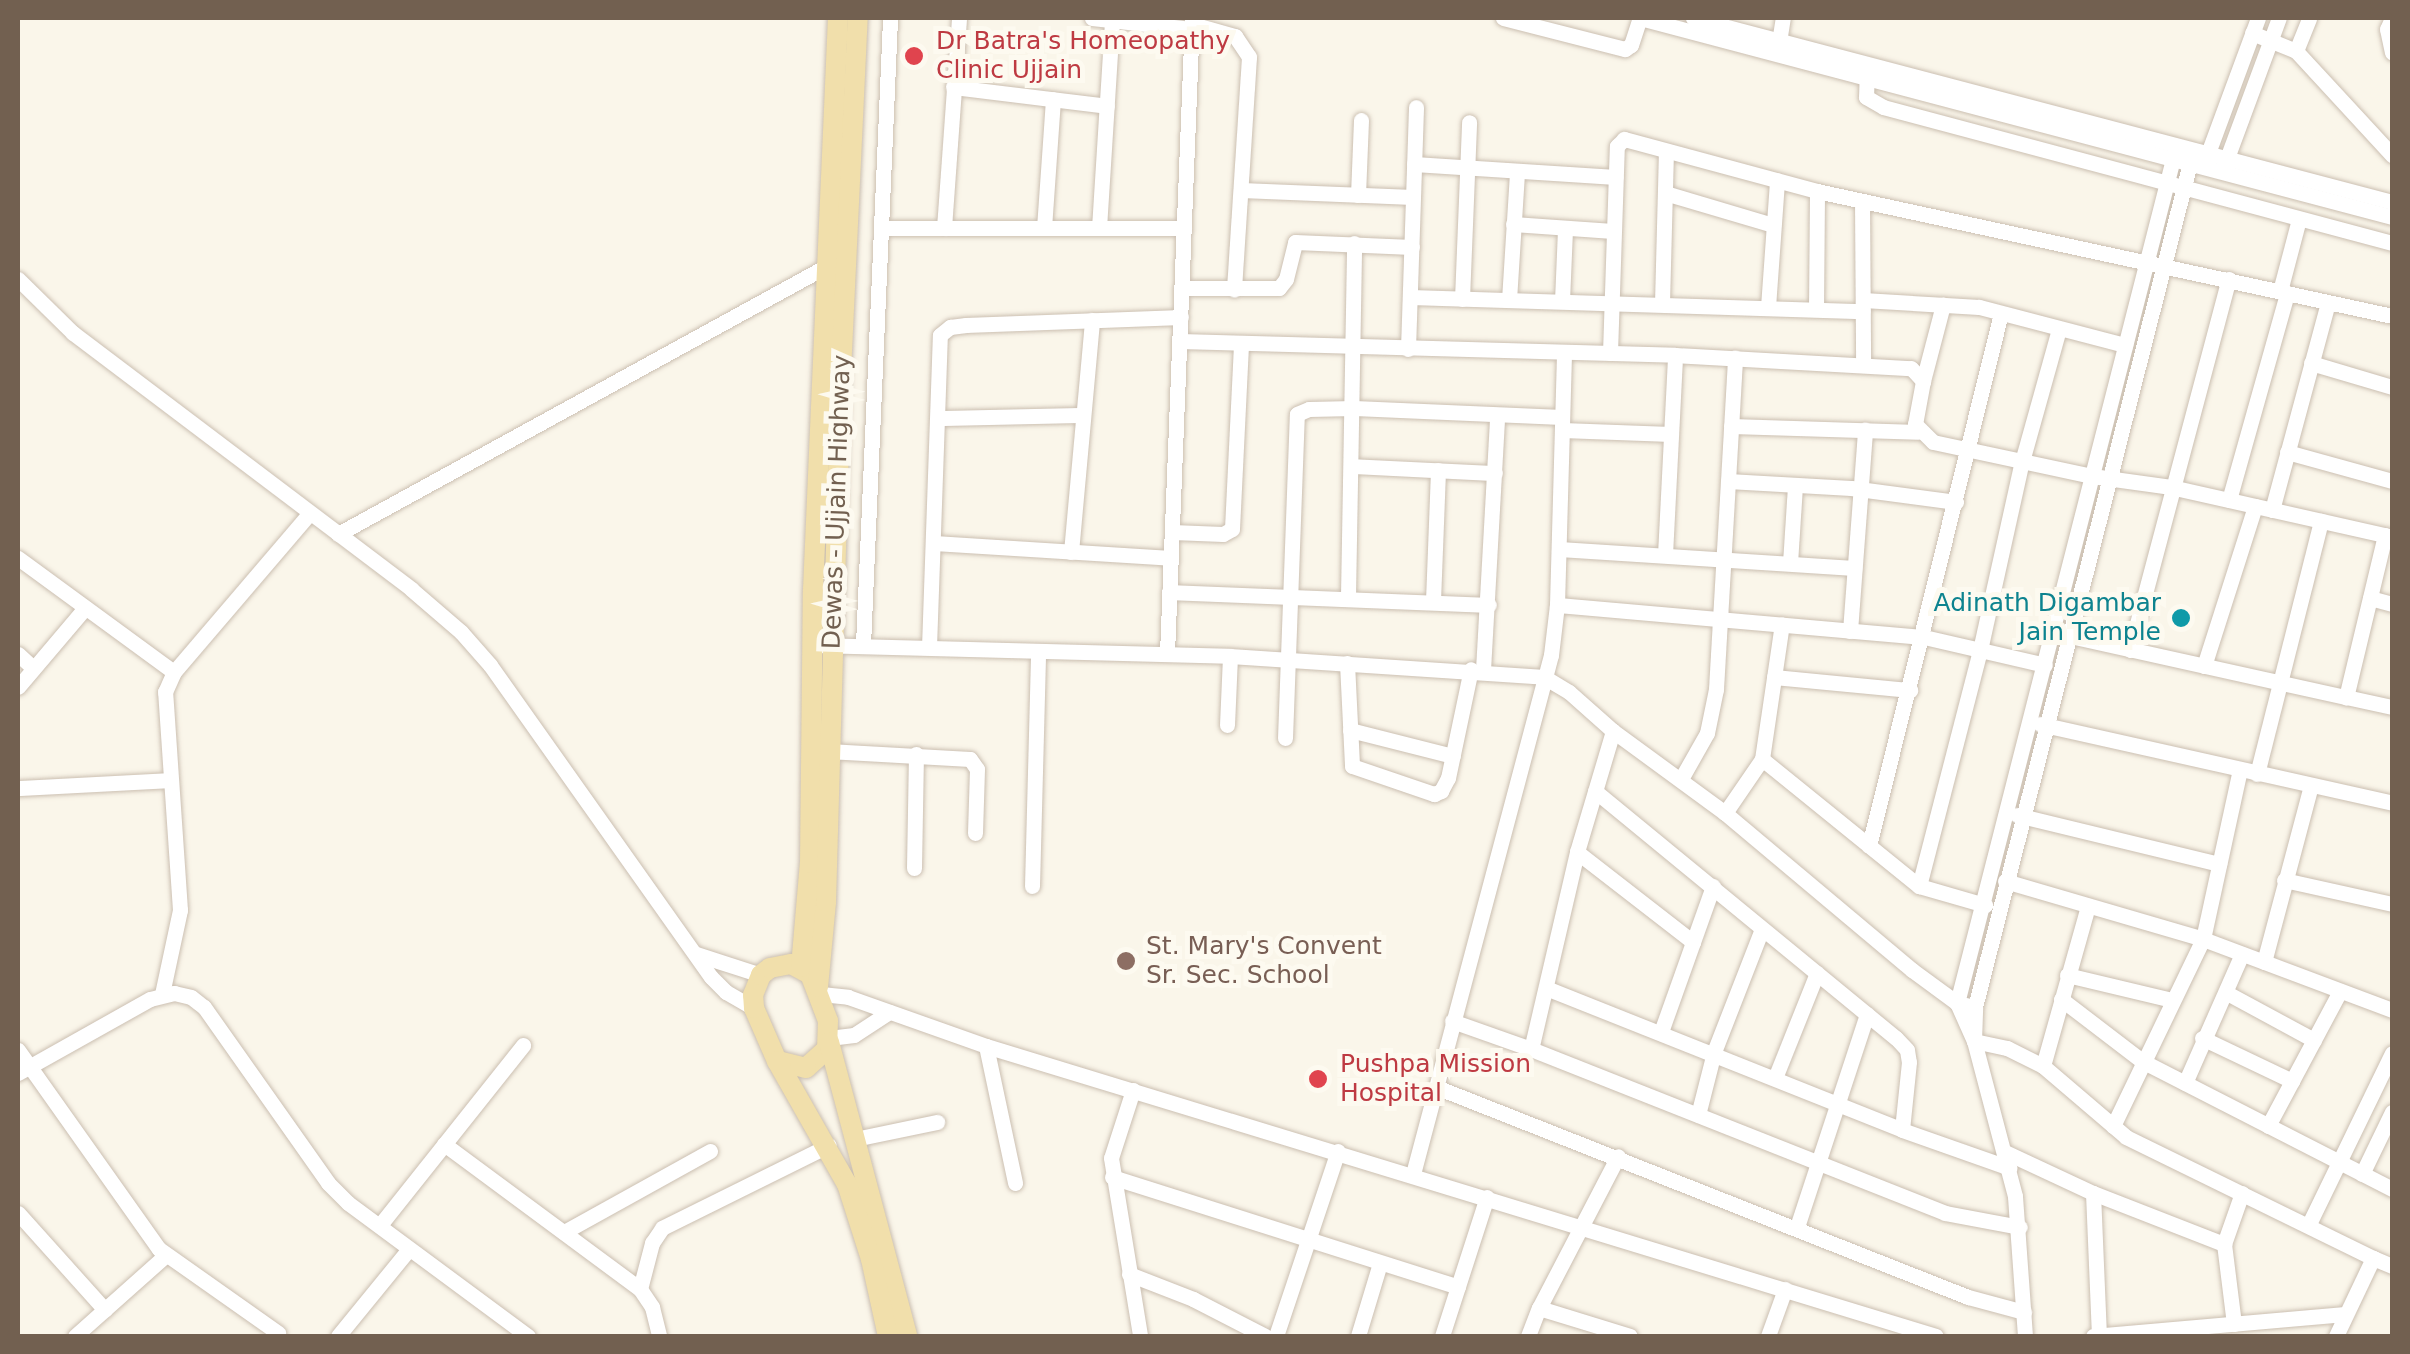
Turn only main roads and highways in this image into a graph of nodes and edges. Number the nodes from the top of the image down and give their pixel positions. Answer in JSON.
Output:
{"nodes":[{"id":1,"x":838,"y":18,"type":"edge"},
{"id":2,"x":858,"y":18,"type":"edge"},
{"id":3,"x":838,"y":260,"type":"junction"},
{"id":4,"x":823,"y":645,"type":"junction"},
{"id":5,"x":801,"y":967,"type":"junction"},
{"id":6,"x":820,"y":991,"type":"junction"},
{"id":7,"x":829,"y":1040,"type":"junction"},
{"id":8,"x":777,"y":1062,"type":"junction"},
{"id":9,"x":895,"y":1335,"type":"edge"}],
"edges":[{"from":1,"to":3,"type":"main road","name":"Dewas - Ujjain Highway"},
{"from":2,"to":3,"type":"main road","name":"Dewas - Ujjain Highway"},
{"from":3,"to":4,"type":"main road","name":"Dewas - Ujjain Highway"},
{"from":4,"to":5,"type":"main road","name":"Dewas - Ujjain Highway"},
{"from":4,"to":6,"type":"main road","name":"Dewas - Ujjain Highway"},
{"from":5,"to":6,"type":"main road"},
{"from":5,"to":8,"type":"main road","name":"Dewas - Ujjain Highway"},
{"from":6,"to":7,"type":"main road","name":"Dewas - Ujjain Highway"},
{"from":7,"to":8,"type":"main road"},
{"from":7,"to":9,"type":"main road","name":"Dewas - Ujjain Highway"},
{"from":8,"to":9,"type":"main road","name":"Dewas - Ujjain Highway"}]}
